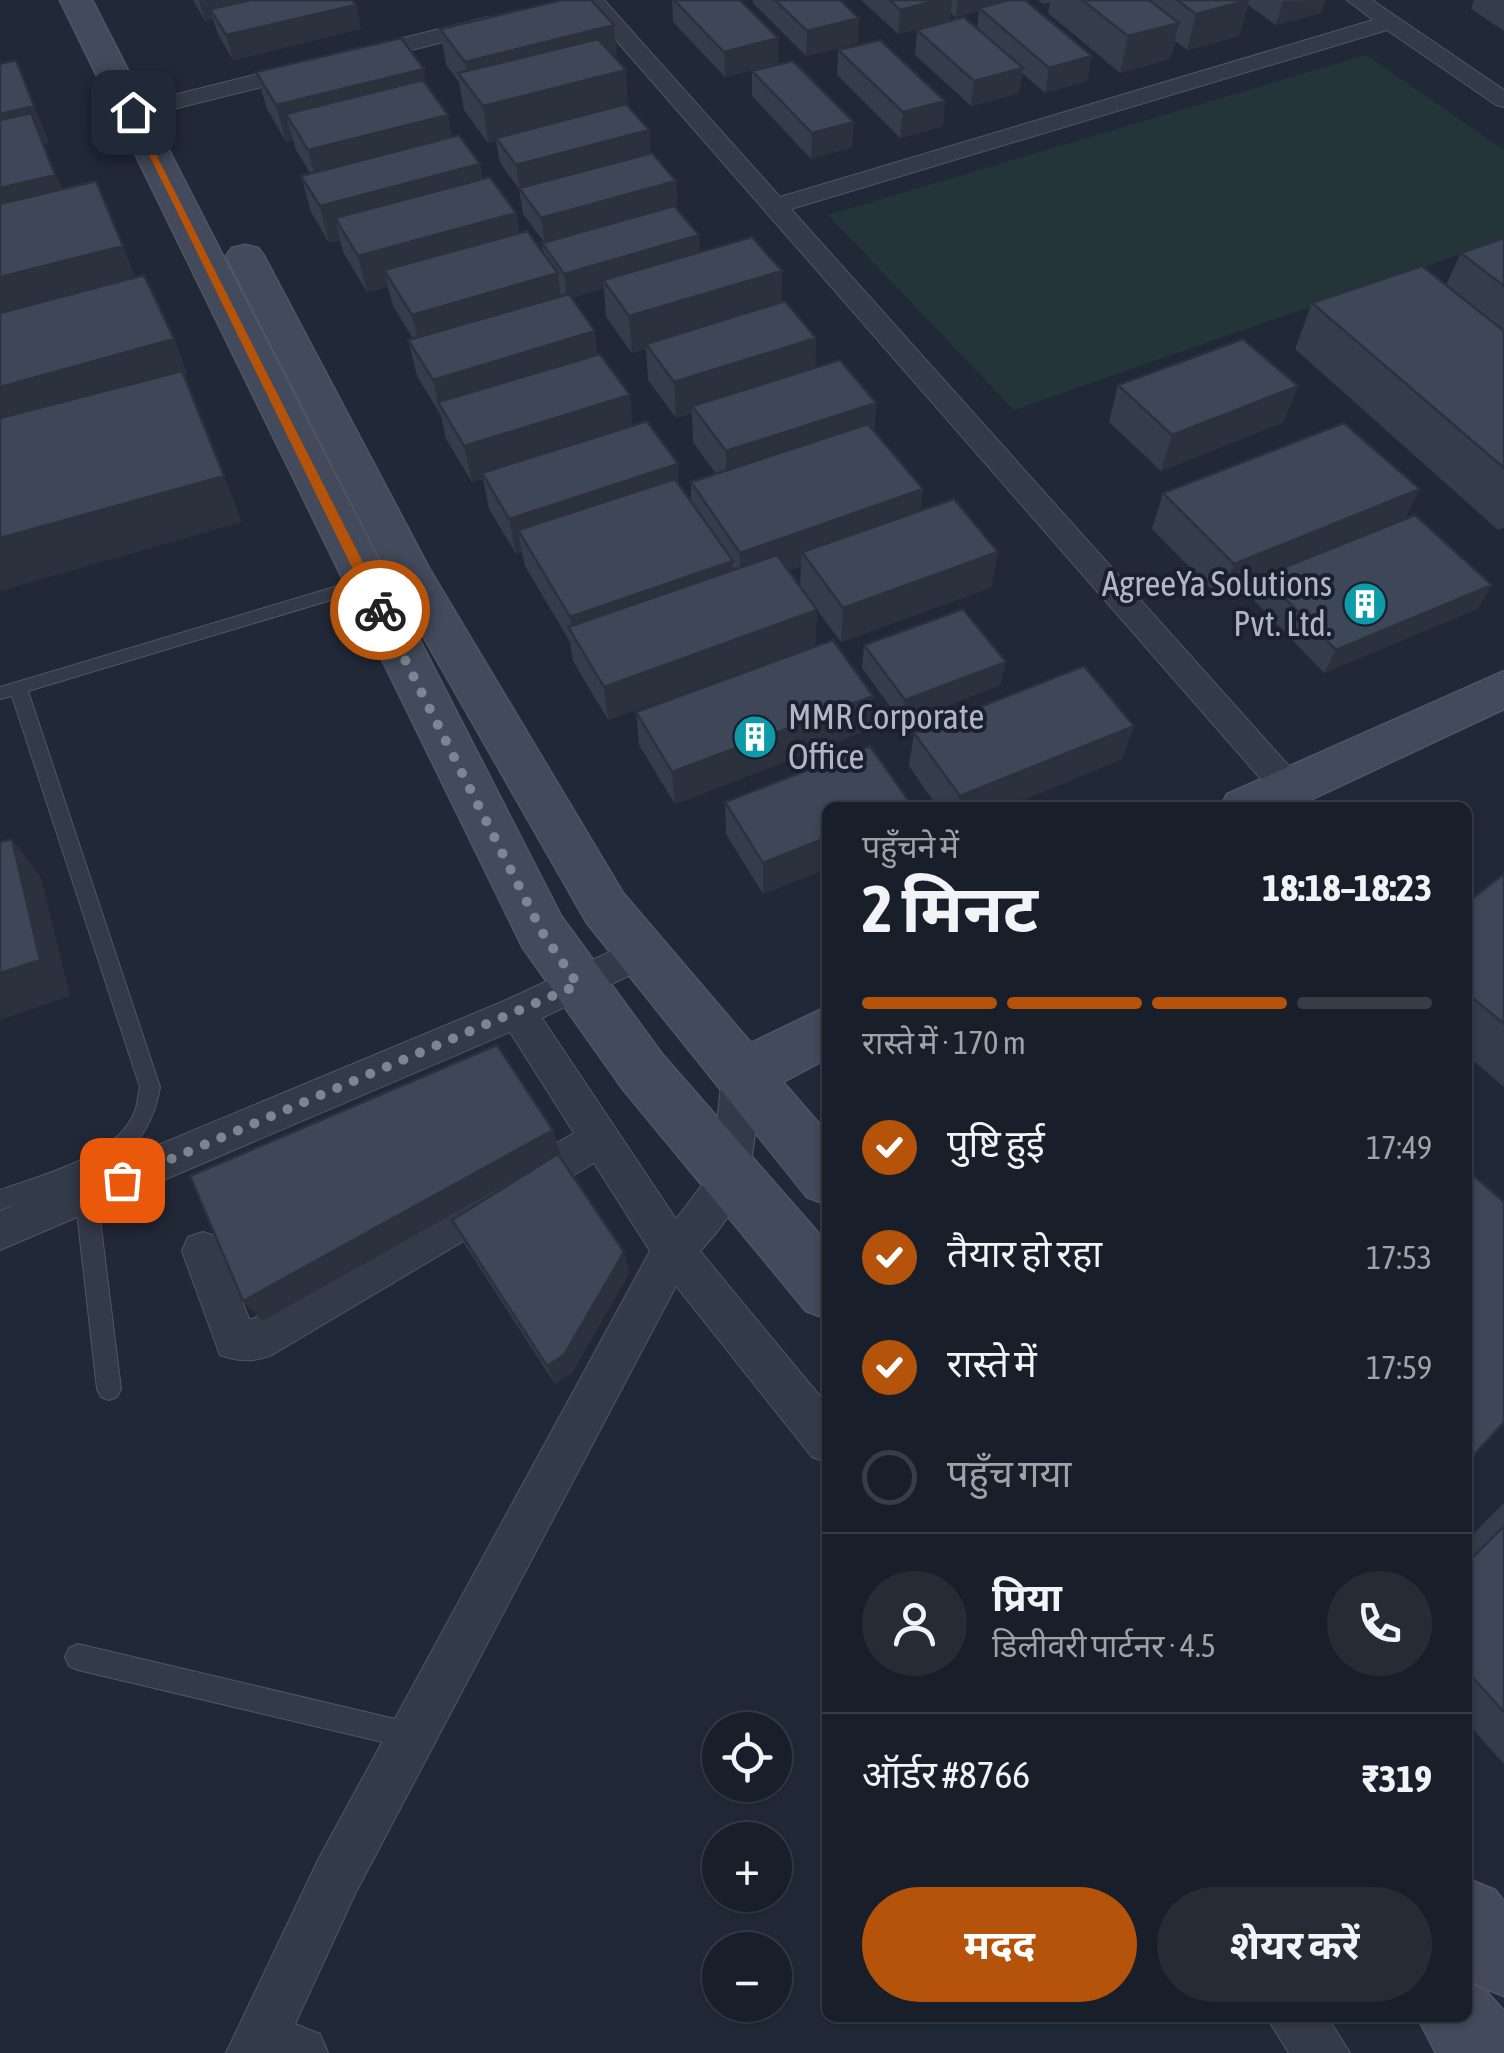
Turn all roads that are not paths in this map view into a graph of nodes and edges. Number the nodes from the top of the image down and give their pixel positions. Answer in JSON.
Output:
{"nodes":[{"id":1,"x":76,"y":0,"type":"edge"},
{"id":2,"x":113,"y":0,"type":"edge"},
{"id":3,"x":592,"y":0,"type":"edge"},
{"id":4,"x":1358,"y":0,"type":"edge"},
{"id":5,"x":507,"y":19,"type":"edge"},
{"id":6,"x":1391,"y":22,"type":"junction"},
{"id":7,"x":1504,"y":100,"type":"edge"},
{"id":8,"x":150,"y":108,"type":"junction"},
{"id":9,"x":774,"y":206,"type":"junction"},
{"id":10,"x":387,"y":577,"type":"junction"},
{"id":11,"x":1504,"y":689,"type":"edge"},
{"id":12,"x":9,"y":690,"type":"edge"},
{"id":13,"x":1265,"y":796,"type":"edge"},
{"id":14,"x":640,"y":953,"type":"junction"},
{"id":15,"x":578,"y":985,"type":"junction"},
{"id":16,"x":517,"y":1012,"type":"junction"},
{"id":17,"x":822,"y":1033,"type":"edge"},
{"id":18,"x":741,"y":1076,"type":"junction"},
{"id":19,"x":600,"y":1139,"type":"junction"},
{"id":20,"x":822,"y":1171,"type":"edge"},
{"id":21,"x":732,"y":1176,"type":"junction"},
{"id":22,"x":86,"y":1195,"type":"junction"},
{"id":23,"x":0,"y":1200,"type":"edge"},
{"id":24,"x":0,"y":1231,"type":"edge"},
{"id":25,"x":673,"y":1250,"type":"junction"},
{"id":26,"x":203,"y":1251,"type":"edge"},
{"id":27,"x":822,"y":1283,"type":"edge"},
{"id":28,"x":109,"y":1389,"type":"dead end"},
{"id":29,"x":822,"y":1435,"type":"edge"},
{"id":30,"x":78,"y":1657,"type":"dead end"},
{"id":31,"x":412,"y":1736,"type":"junction"},
{"id":32,"x":1472,"y":1922,"type":"edge"},
{"id":33,"x":1504,"y":1958,"type":"edge"},
{"id":34,"x":1297,"y":2022,"type":"edge"},
{"id":35,"x":1461,"y":2022,"type":"edge"},
{"id":36,"x":272,"y":2048,"type":"edge"},
{"id":37,"x":1322,"y":2053,"type":"edge"},
{"id":38,"x":1489,"y":2053,"type":"edge"}],
"edges":[{"from":1,"to":8,"type":"street"},
{"from":2,"to":8,"type":"street"},
{"from":3,"to":9,"type":"street"},
{"from":4,"to":6,"type":"street"},
{"from":5,"to":8,"type":"street"},
{"from":6,"to":7,"type":"street"},
{"from":6,"to":9,"type":"street"},
{"from":8,"to":10,"type":"street"},
{"from":9,"to":13,"type":"street"},
{"from":10,"to":12,"type":"lane"},
{"from":10,"to":14,"type":"street"},
{"from":10,"to":15,"type":"street"},
{"from":11,"to":13,"type":"street"},
{"from":12,"to":23,"type":"lane"},
{"from":14,"to":15,"type":"street"},
{"from":14,"to":18,"type":"street"},
{"from":15,"to":16,"type":"street"},
{"from":15,"to":21,"type":"street"},
{"from":16,"to":19,"type":"street"},
{"from":16,"to":22,"type":"street"},
{"from":17,"to":18,"type":"street"},
{"from":18,"to":20,"type":"street"},
{"from":18,"to":21,"type":"street"},
{"from":19,"to":25,"type":"street"},
{"from":19,"to":26,"type":"street"},
{"from":21,"to":25,"type":"street"},
{"from":21,"to":27,"type":"street"},
{"from":22,"to":24,"type":"street"},
{"from":22,"to":28,"type":"lane"},
{"from":25,"to":29,"type":"street"},
{"from":25,"to":31,"type":"street"},
{"from":30,"to":31,"type":"lane"},
{"from":31,"to":36,"type":"street"},
{"from":32,"to":33,"type":"street"},
{"from":34,"to":37,"type":"street"},
{"from":35,"to":38,"type":"street"}]}
